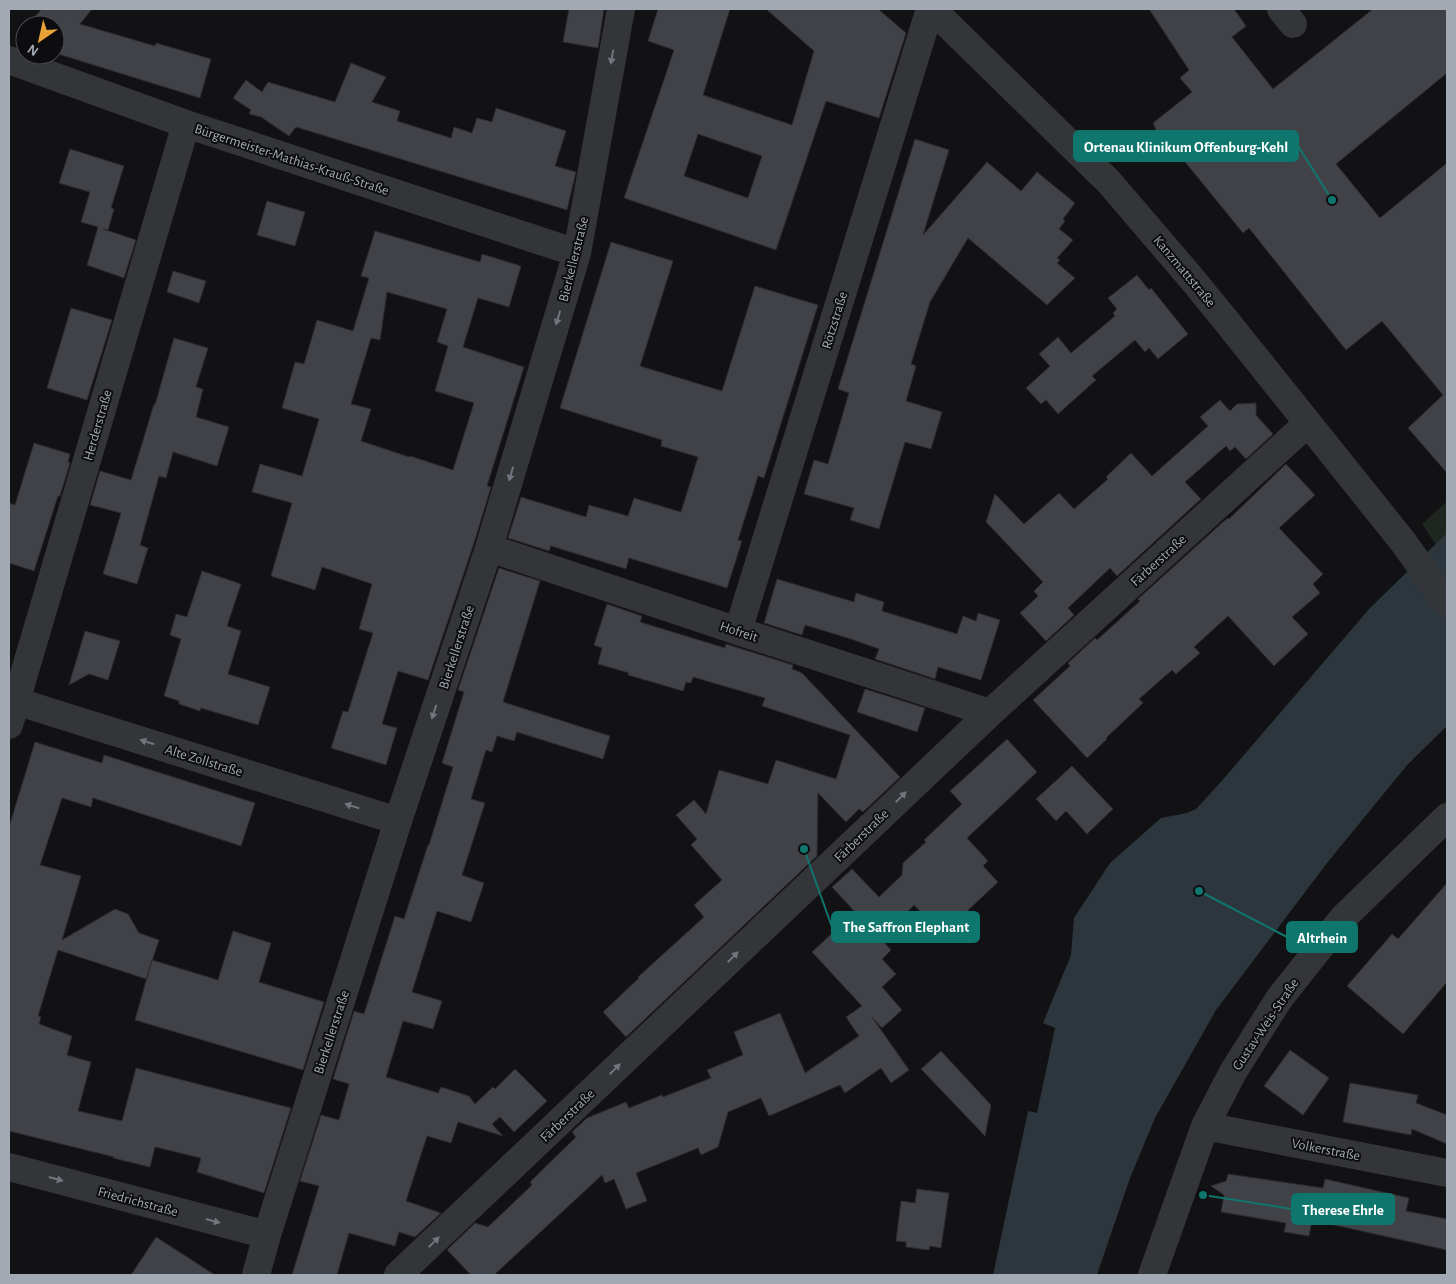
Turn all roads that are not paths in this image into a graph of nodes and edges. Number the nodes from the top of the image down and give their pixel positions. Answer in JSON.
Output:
{"nodes":[{"id":1,"x":621,"y":9,"type":"edge"},
{"id":2,"x":931,"y":9,"type":"edge"},
{"id":3,"x":9,"y":60,"type":"edge"},
{"id":4,"x":186,"y":124,"type":"junction"},
{"id":5,"x":577,"y":253,"type":"junction"},
{"id":6,"x":1308,"y":423,"type":"junction"},
{"id":7,"x":489,"y":548,"type":"junction"},
{"id":8,"x":1447,"y":604,"type":"edge"},
{"id":9,"x":738,"y":631,"type":"junction"},
{"id":10,"x":11,"y":708,"type":"edge"},
{"id":11,"x":990,"y":713,"type":"junction"},
{"id":12,"x":1447,"y":817,"type":"edge"},
{"id":13,"x":398,"y":821,"type":"junction"},
{"id":14,"x":1204,"y":1126,"type":"junction"},
{"id":15,"x":9,"y":1167,"type":"edge"},
{"id":16,"x":1447,"y":1173,"type":"edge"},
{"id":17,"x":267,"y":1235,"type":"junction"},
{"id":18,"x":256,"y":1275,"type":"edge"},
{"id":19,"x":398,"y":1275,"type":"edge"},
{"id":20,"x":1152,"y":1275,"type":"edge"}],
"edges":[{"from":1,"to":5,"type":"street","name":"Bierkellerstraße","one_way":true},
{"from":2,"to":6,"type":"street","name":"Kanzmattstraße"},
{"from":2,"to":9,"type":"street","name":"Rötzstraße"},
{"from":3,"to":4,"type":"street","name":"Bürgermeister-Mathias-Krauß-Straße"},
{"from":4,"to":5,"type":"street","name":"Bürgermeister-Mathias-Krauß-Straße"},
{"from":4,"to":10,"type":"street","name":"Herderstraße"},
{"from":5,"to":7,"type":"street","name":"Bierkellerstraße","one_way":true},
{"from":6,"to":8,"type":"street","name":"Kanzmattstraße"},
{"from":6,"to":11,"type":"street","name":"Färberstraße"},
{"from":7,"to":9,"type":"street","name":"Hofreit"},
{"from":7,"to":13,"type":"street","name":"Bierkellerstraße","one_way":true},
{"from":9,"to":11,"type":"street","name":"Hofreit"},
{"from":13,"to":10,"type":"street","name":"Alte Zollstraße","one_way":true},
{"from":19,"to":11,"type":"street","name":"Färberstraße","one_way":true},
{"from":12,"to":14,"type":"street","name":"Gustav-Weis-Straße"},
{"from":13,"to":17,"type":"street","name":"Bierkellerstraße"},
{"from":14,"to":16,"type":"street","name":"Volkerstraße"},
{"from":14,"to":20,"type":"street","name":"Gustav-Weis-Straße"},
{"from":15,"to":17,"type":"street","name":"Friedrichstraße","one_way":true},
{"from":17,"to":18,"type":"street","name":"Bierkellerstraße"}]}
